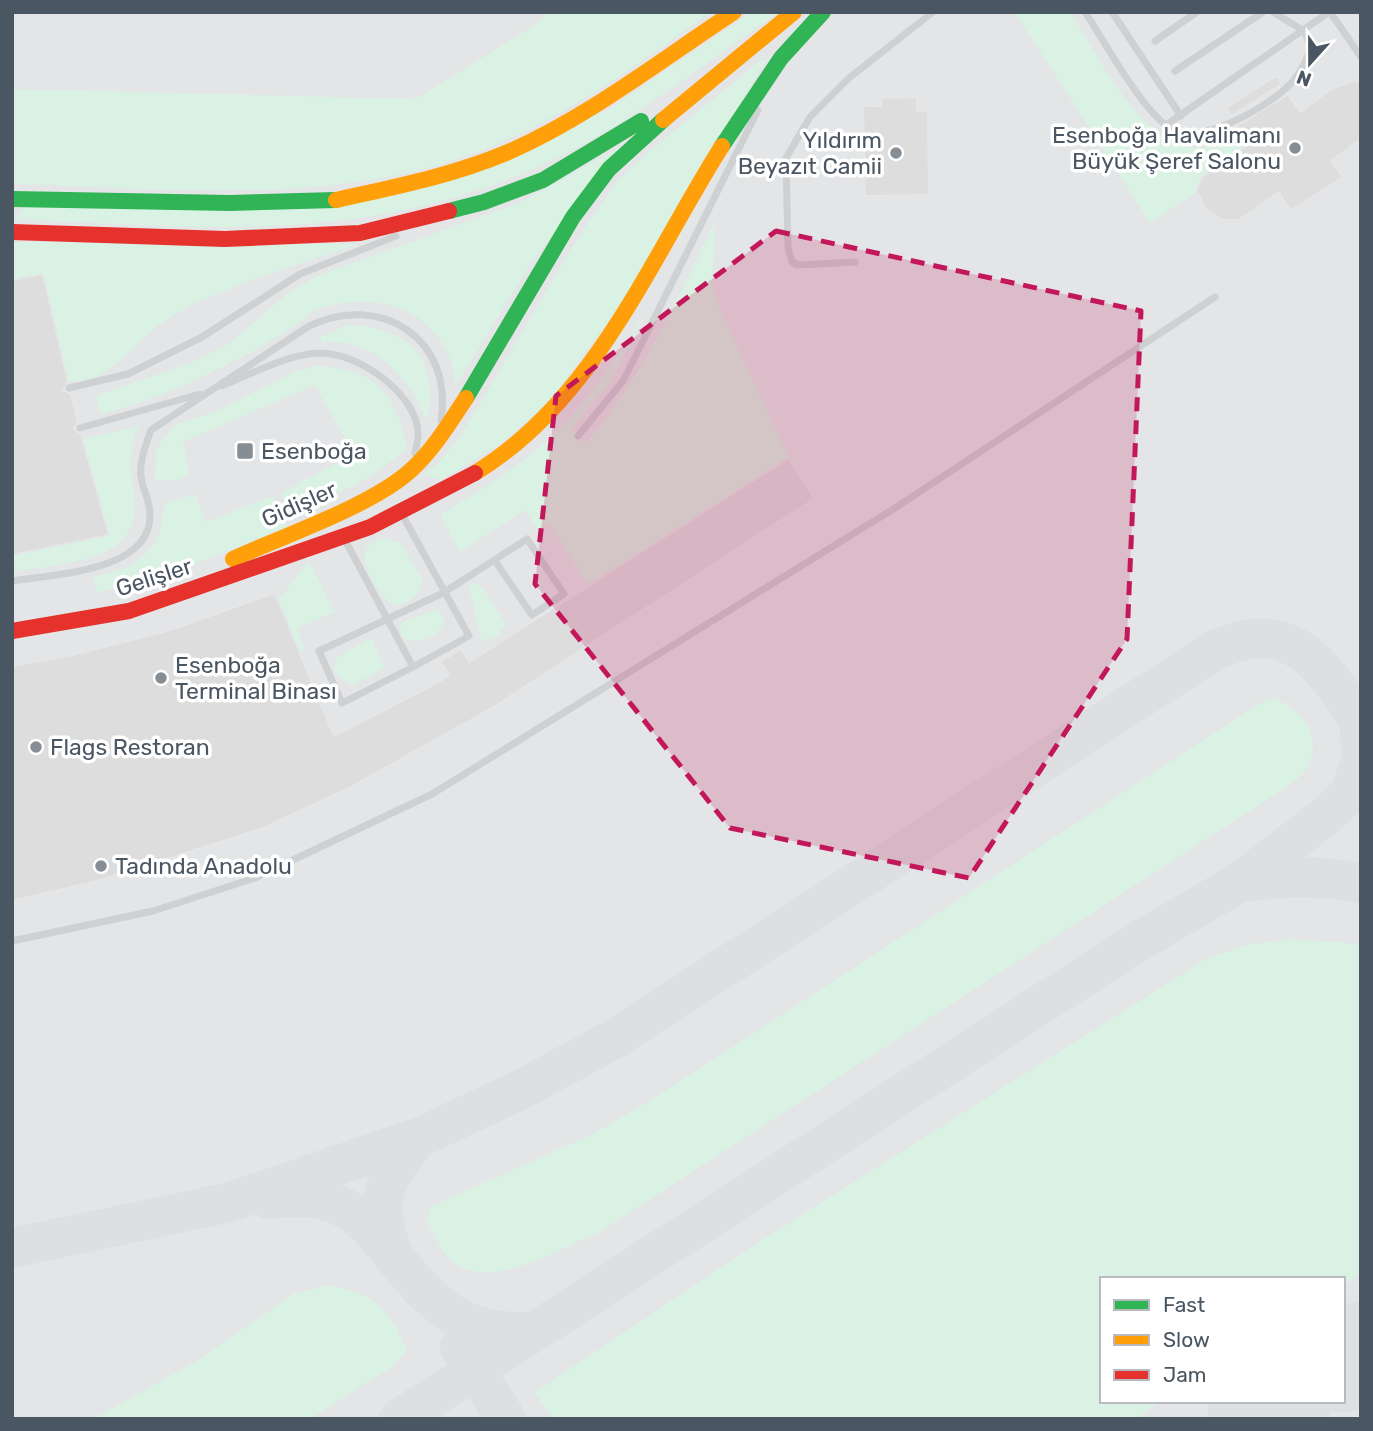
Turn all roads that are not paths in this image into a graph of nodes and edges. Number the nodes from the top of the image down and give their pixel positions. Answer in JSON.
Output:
{"nodes":[{"id":1,"x":734,"y":12,"type":"edge"},
{"id":2,"x":794,"y":12,"type":"edge"},
{"id":3,"x":823,"y":12,"type":"edge"},
{"id":4,"x":933,"y":12,"type":"edge"},
{"id":5,"x":1085,"y":12,"type":"edge"},
{"id":6,"x":1112,"y":12,"type":"edge"},
{"id":7,"x":1197,"y":12,"type":"edge"},
{"id":8,"x":1263,"y":12,"type":"edge"},
{"id":9,"x":1273,"y":12,"type":"edge"},
{"id":10,"x":1329,"y":12,"type":"edge"},
{"id":11,"x":1304,"y":31,"type":"junction"},
{"id":12,"x":802,"y":33,"type":"junction"},
{"id":13,"x":1155,"y":41,"type":"dead end"},
{"id":14,"x":747,"y":49,"type":"junction"},
{"id":15,"x":1361,"y":57,"type":"edge"},
{"id":16,"x":1175,"y":71,"type":"dead end"},
{"id":17,"x":1181,"y":116,"type":"junction"},
{"id":18,"x":1166,"y":125,"type":"junction"},
{"id":19,"x":13,"y":199,"type":"edge"},
{"id":20,"x":484,"y":201,"type":"junction"},
{"id":21,"x":12,"y":232,"type":"edge"},
{"id":22,"x":855,"y":262,"type":"dead end"},
{"id":23,"x":1215,"y":298,"type":"dead end"},
{"id":24,"x":69,"y":388,"type":"dead end"},
{"id":25,"x":206,"y":392,"type":"junction"},
{"id":26,"x":80,"y":428,"type":"dead end"},
{"id":27,"x":578,"y":436,"type":"dead end"},
{"id":28,"x":433,"y":447,"type":"junction"},
{"id":29,"x":392,"y":494,"type":"dead end"},
{"id":30,"x":401,"y":512,"type":"junction"},
{"id":31,"x":323,"y":517,"type":"junction"},
{"id":32,"x":343,"y":536,"type":"junction"},
{"id":33,"x":495,"y":561,"type":"junction"},
{"id":34,"x":12,"y":581,"type":"edge"},
{"id":35,"x":134,"y":592,"type":"dead end"},
{"id":36,"x":443,"y":593,"type":"junction"},
{"id":37,"x":112,"y":597,"type":"dead end"},
{"id":38,"x":12,"y":616,"type":"edge"},
{"id":39,"x":386,"y":620,"type":"junction"},
{"id":40,"x":12,"y":631,"type":"edge"},
{"id":41,"x":95,"y":634,"type":"dead end"},
{"id":42,"x":413,"y":667,"type":"junction"},
{"id":43,"x":12,"y":942,"type":"edge"}],
"edges":[{"from":1,"to":19,"type":"highway"},
{"from":2,"to":14,"type":"highway"},
{"from":3,"to":12,"type":"highway","name":"Gelişler"},
{"from":4,"to":22,"type":"lane"},
{"from":5,"to":18,"type":"lane"},
{"from":6,"to":17,"type":"lane"},
{"from":7,"to":13,"type":"lane"},
{"from":8,"to":16,"type":"lane"},
{"from":9,"to":11,"type":"lane"},
{"from":10,"to":11,"type":"lane"},
{"from":10,"to":15,"type":"lane"},
{"from":11,"to":17,"type":"lane"},
{"from":11,"to":18,"type":"lane"},
{"from":12,"to":27,"type":"lane"},
{"from":12,"to":30,"type":"highway","name":"Gelişler"},
{"from":14,"to":20,"type":"highway"},
{"from":14,"to":28,"type":"highway","name":"Gidişler"},
{"from":17,"to":18,"type":"lane"},
{"from":20,"to":21,"type":"highway"},
{"from":20,"to":24,"type":"lane"},
{"from":23,"to":43,"type":"lane"},
{"from":25,"to":26,"type":"lane"},
{"from":25,"to":28,"type":"lane"},
{"from":25,"to":29,"type":"lane"},
{"from":25,"to":34,"type":"lane"},
{"from":28,"to":31,"type":"highway","name":"Gidişler"},
{"from":30,"to":32,"type":"highway","name":"Gelişler"},
{"from":30,"to":36,"type":"lane"},
{"from":31,"to":35,"type":"highway","name":"Gidişler"},
{"from":31,"to":41,"type":"highway"},
{"from":32,"to":39,"type":"lane"},
{"from":32,"to":40,"type":"highway","name":"Gelişler"},
{"from":33,"to":33,"type":"lane"},
{"from":33,"to":36,"type":"lane"},
{"from":36,"to":39,"type":"lane"},
{"from":36,"to":42,"type":"lane"},
{"from":37,"to":38,"type":"highway"},
{"from":39,"to":42,"type":"lane"},
{"from":39,"to":42,"type":"lane"}]}
